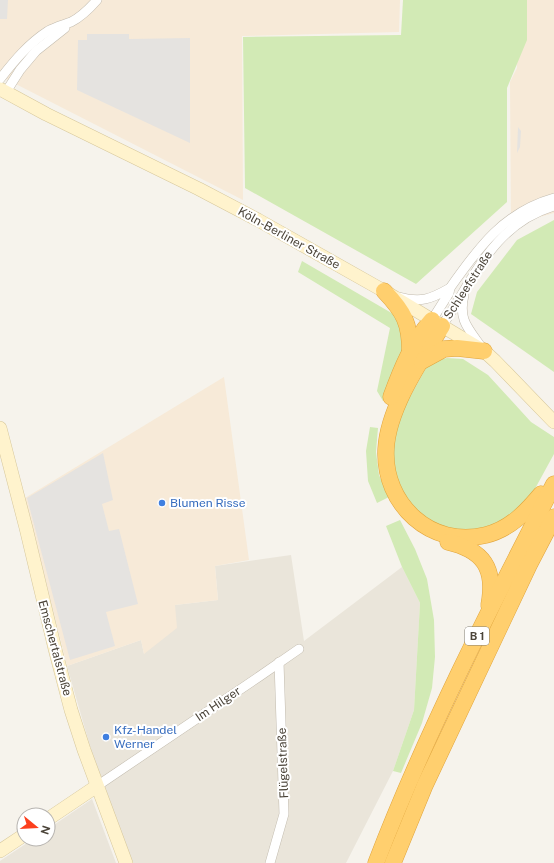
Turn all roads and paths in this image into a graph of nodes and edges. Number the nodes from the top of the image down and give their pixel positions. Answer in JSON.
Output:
{"nodes":[{"id":1,"x":97,"y":0,"type":"edge"},
{"id":2,"x":70,"y":22,"type":"junction"},
{"id":3,"x":0,"y":79,"type":"edge"},
{"id":4,"x":2,"y":94,"type":"edge"},
{"id":5,"x":554,"y":198,"type":"edge"},
{"id":6,"x":554,"y":206,"type":"edge"},
{"id":7,"x":466,"y":286,"type":"junction"},
{"id":8,"x":450,"y":288,"type":"junction"},
{"id":9,"x":384,"y":292,"type":"junction"},
{"id":10,"x":437,"y":323,"type":"junction"},
{"id":11,"x":484,"y":351,"type":"junction"},
{"id":12,"x":415,"y":357,"type":"junction"},
{"id":13,"x":554,"y":422,"type":"edge"},
{"id":14,"x":0,"y":428,"type":"edge"},
{"id":15,"x":554,"y":480,"type":"edge"},
{"id":16,"x":554,"y":484,"type":"edge"},
{"id":17,"x":554,"y":517,"type":"edge"},
{"id":18,"x":488,"y":614,"type":"junction"},
{"id":19,"x":299,"y":648,"type":"dead end"},
{"id":20,"x":279,"y":662,"type":"junction"},
{"id":21,"x":97,"y":786,"type":"junction"},
{"id":22,"x":56,"y":814,"type":"edge"},
{"id":23,"x":16,"y":840,"type":"edge"},
{"id":24,"x":0,"y":851,"type":"edge"},
{"id":25,"x":126,"y":863,"type":"edge"},
{"id":26,"x":270,"y":863,"type":"edge"},
{"id":27,"x":376,"y":863,"type":"edge"},
{"id":28,"x":393,"y":863,"type":"edge"}],
"edges":[{"from":1,"to":2,"type":"street"},
{"from":2,"to":3,"type":"street"},
{"from":2,"to":4,"type":"street"},
{"from":4,"to":9,"type":"main road","name":"Köln-Berliner Straße"},
{"from":5,"to":8,"type":"street","name":"Schleefstraße"},
{"from":6,"to":7,"type":"street","name":"Schleefstraße"},
{"from":7,"to":10,"type":"street","name":"Schleefstraße"},
{"from":7,"to":11,"type":"street"},
{"from":8,"to":9,"type":"street","name":"Schleefstraße"},
{"from":8,"to":10,"type":"street","name":"Schleefstraße"},
{"from":9,"to":10,"type":"main road","name":"Köln-Berliner Straße"},
{"from":9,"to":12,"type":"highway"},
{"from":10,"to":11,"type":"main road","name":"Köln-Berliner Straße"},
{"from":10,"to":12,"type":"highway"},
{"from":11,"to":12,"type":"highway"},
{"from":11,"to":13,"type":"main road","name":"Köln-Berliner Straße"},
{"from":12,"to":15,"type":"highway"},
{"from":12,"to":18,"type":"highway"},
{"from":14,"to":21,"type":"main road","name":"Emschertalstraße"},
{"from":16,"to":18,"type":"highway","number":"B 1"},
{"from":17,"to":28,"type":"highway","number":"B 1"},
{"from":18,"to":27,"type":"highway","number":"B 1"},
{"from":19,"to":20,"type":"street","name":"Im Hilger"},
{"from":20,"to":21,"type":"street","name":"Im Hilger"},
{"from":20,"to":26,"type":"street","name":"Flügelstraße"},
{"from":21,"to":22,"type":"main road"},
{"from":21,"to":25,"type":"main road","name":"Emschertalstraße"},
{"from":23,"to":24,"type":"main road"}]}
